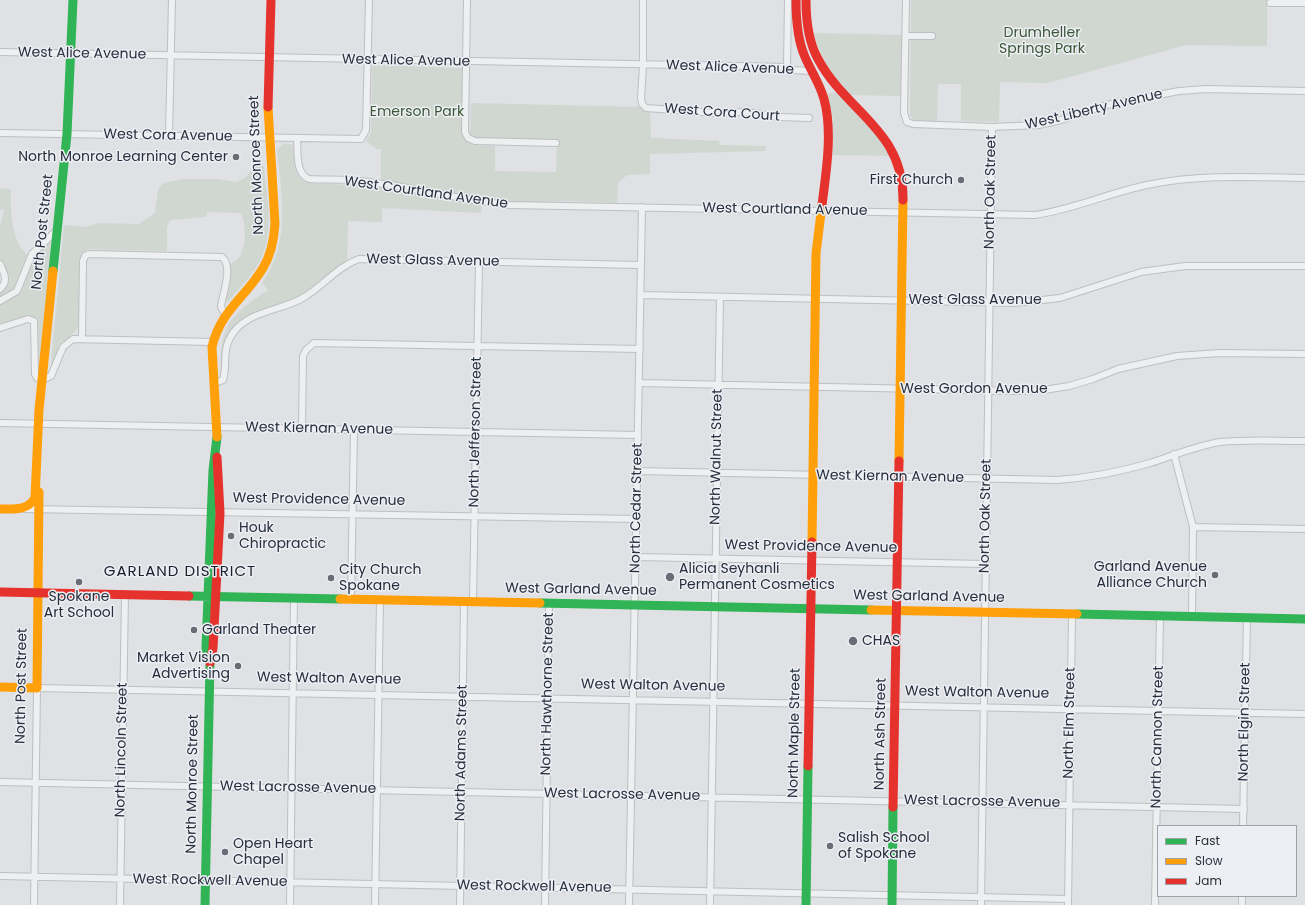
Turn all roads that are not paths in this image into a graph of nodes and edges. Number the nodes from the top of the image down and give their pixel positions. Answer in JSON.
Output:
{"nodes":[{"id":1,"x":72,"y":0,"type":"edge"},
{"id":2,"x":172,"y":0,"type":"edge"},
{"id":3,"x":271,"y":0,"type":"edge"},
{"id":4,"x":369,"y":0,"type":"edge"},
{"id":5,"x":467,"y":0,"type":"edge"},
{"id":6,"x":643,"y":0,"type":"edge"},
{"id":7,"x":788,"y":0,"type":"edge"},
{"id":8,"x":796,"y":0,"type":"edge"},
{"id":9,"x":806,"y":0,"type":"edge"},
{"id":10,"x":906,"y":0,"type":"edge"},
{"id":11,"x":1270,"y":3,"type":"dead end"},
{"id":12,"x":1305,"y":3,"type":"edge"},
{"id":13,"x":906,"y":36,"type":"junction"},
{"id":14,"x":932,"y":36,"type":"dead end"},
{"id":15,"x":0,"y":52,"type":"edge"},
{"id":16,"x":71,"y":53,"type":"junction"},
{"id":17,"x":170,"y":55,"type":"junction"},
{"id":18,"x":270,"y":58,"type":"junction"},
{"id":19,"x":367,"y":60,"type":"junction"},
{"id":20,"x":466,"y":62,"type":"junction"},
{"id":21,"x":643,"y":65,"type":"junction"},
{"id":22,"x":787,"y":68,"type":"junction"},
{"id":23,"x":812,"y":71,"type":"junction"},
{"id":24,"x":1305,"y":91,"type":"edge"},
{"id":25,"x":809,"y":118,"type":"dead end"},
{"id":26,"x":992,"y":127,"type":"junction"},
{"id":27,"x":0,"y":133,"type":"edge"},
{"id":28,"x":67,"y":134,"type":"junction"},
{"id":29,"x":169,"y":136,"type":"junction"},
{"id":30,"x":269,"y":137,"type":"junction"},
{"id":31,"x":297,"y":138,"type":"junction"},
{"id":32,"x":556,"y":143,"type":"dead end"},
{"id":33,"x":1305,"y":178,"type":"edge"},
{"id":34,"x":642,"y":207,"type":"junction"},
{"id":35,"x":820,"y":210,"type":"junction"},
{"id":36,"x":904,"y":213,"type":"junction"},
{"id":37,"x":990,"y":215,"type":"junction"},
{"id":38,"x":57,"y":230,"type":"junction"},
{"id":39,"x":478,"y":262,"type":"junction"},
{"id":40,"x":0,"y":264,"type":"edge"},
{"id":41,"x":641,"y":265,"type":"junction"},
{"id":42,"x":1305,"y":266,"type":"edge"},
{"id":43,"x":0,"y":289,"type":"edge"},
{"id":44,"x":641,"y":295,"type":"junction"},
{"id":45,"x":720,"y":297,"type":"junction"},
{"id":46,"x":815,"y":299,"type":"junction"},
{"id":47,"x":0,"y":301,"type":"edge"},
{"id":48,"x":902,"y":301,"type":"junction"},
{"id":49,"x":988,"y":302,"type":"junction"},
{"id":50,"x":225,"y":314,"type":"junction"},
{"id":51,"x":0,"y":328,"type":"edge"},
{"id":52,"x":82,"y":339,"type":"junction"},
{"id":53,"x":212,"y":342,"type":"junction"},
{"id":54,"x":478,"y":347,"type":"junction"},
{"id":55,"x":640,"y":349,"type":"junction"},
{"id":56,"x":1305,"y":354,"type":"edge"},
{"id":57,"x":42,"y":380,"type":"junction"},
{"id":58,"x":215,"y":383,"type":"junction"},
{"id":59,"x":639,"y":383,"type":"junction"},
{"id":60,"x":718,"y":384,"type":"junction"},
{"id":61,"x":814,"y":387,"type":"junction"},
{"id":62,"x":901,"y":389,"type":"junction"},
{"id":63,"x":988,"y":391,"type":"junction"},
{"id":64,"x":0,"y":423,"type":"edge"},
{"id":65,"x":38,"y":424,"type":"junction"},
{"id":66,"x":217,"y":427,"type":"junction"},
{"id":67,"x":302,"y":429,"type":"junction"},
{"id":68,"x":354,"y":430,"type":"junction"},
{"id":69,"x":476,"y":432,"type":"junction"},
{"id":70,"x":638,"y":436,"type":"junction"},
{"id":71,"x":1305,"y":441,"type":"edge"},
{"id":72,"x":1174,"y":454,"type":"junction"},
{"id":73,"x":37,"y":467,"type":"junction"},
{"id":74,"x":638,"y":471,"type":"junction"},
{"id":75,"x":717,"y":473,"type":"junction"},
{"id":76,"x":812,"y":475,"type":"junction"},
{"id":77,"x":900,"y":477,"type":"junction"},
{"id":78,"x":987,"y":479,"type":"junction"},
{"id":79,"x":0,"y":508,"type":"edge"},
{"id":80,"x":22,"y":509,"type":"junction"},
{"id":81,"x":40,"y":509,"type":"junction"},
{"id":82,"x":216,"y":513,"type":"junction"},
{"id":83,"x":353,"y":515,"type":"junction"},
{"id":84,"x":474,"y":516,"type":"junction"},
{"id":85,"x":637,"y":519,"type":"junction"},
{"id":86,"x":1193,"y":527,"type":"junction"},
{"id":87,"x":1305,"y":529,"type":"edge"},
{"id":88,"x":636,"y":557,"type":"junction"},
{"id":89,"x":716,"y":559,"type":"junction"},
{"id":90,"x":811,"y":561,"type":"junction"},
{"id":91,"x":898,"y":562,"type":"junction"},
{"id":92,"x":986,"y":564,"type":"junction"},
{"id":93,"x":0,"y":592,"type":"edge"},
{"id":94,"x":38,"y":593,"type":"junction"},
{"id":95,"x":125,"y":594,"type":"junction"},
{"id":96,"x":212,"y":596,"type":"junction"},
{"id":97,"x":294,"y":598,"type":"junction"},
{"id":98,"x":351,"y":599,"type":"junction"},
{"id":99,"x":380,"y":600,"type":"junction"},
{"id":100,"x":469,"y":601,"type":"junction"},
{"id":101,"x":549,"y":603,"type":"junction"},
{"id":102,"x":636,"y":605,"type":"junction"},
{"id":103,"x":715,"y":606,"type":"junction"},
{"id":104,"x":811,"y":608,"type":"junction"},
{"id":105,"x":898,"y":610,"type":"junction"},
{"id":106,"x":985,"y":612,"type":"junction"},
{"id":107,"x":1072,"y":614,"type":"junction"},
{"id":108,"x":1160,"y":616,"type":"junction"},
{"id":109,"x":1192,"y":617,"type":"junction"},
{"id":110,"x":1247,"y":618,"type":"junction"},
{"id":111,"x":1305,"y":619,"type":"edge"},
{"id":112,"x":0,"y":687,"type":"edge"},
{"id":113,"x":37,"y":688,"type":"junction"},
{"id":114,"x":122,"y":690,"type":"junction"},
{"id":115,"x":209,"y":692,"type":"junction"},
{"id":116,"x":292,"y":693,"type":"junction"},
{"id":117,"x":379,"y":694,"type":"junction"},
{"id":118,"x":463,"y":696,"type":"junction"},
{"id":119,"x":548,"y":698,"type":"junction"},
{"id":120,"x":633,"y":700,"type":"junction"},
{"id":121,"x":714,"y":702,"type":"junction"},
{"id":122,"x":810,"y":704,"type":"junction"},
{"id":123,"x":896,"y":705,"type":"junction"},
{"id":124,"x":983,"y":708,"type":"junction"},
{"id":125,"x":1071,"y":710,"type":"junction"},
{"id":126,"x":1158,"y":711,"type":"junction"},
{"id":127,"x":1245,"y":712,"type":"junction"},
{"id":128,"x":1305,"y":714,"type":"edge"},
{"id":129,"x":0,"y":782,"type":"edge"},
{"id":130,"x":34,"y":783,"type":"junction"},
{"id":131,"x":122,"y":785,"type":"junction"},
{"id":132,"x":207,"y":786,"type":"junction"},
{"id":133,"x":291,"y":788,"type":"junction"},
{"id":134,"x":377,"y":790,"type":"junction"},
{"id":135,"x":461,"y":791,"type":"junction"},
{"id":136,"x":546,"y":793,"type":"junction"},
{"id":137,"x":631,"y":795,"type":"junction"},
{"id":138,"x":712,"y":797,"type":"junction"},
{"id":139,"x":808,"y":798,"type":"junction"},
{"id":140,"x":894,"y":800,"type":"junction"},
{"id":141,"x":982,"y":802,"type":"junction"},
{"id":142,"x":1069,"y":804,"type":"junction"},
{"id":143,"x":1157,"y":807,"type":"junction"},
{"id":144,"x":1244,"y":808,"type":"junction"},
{"id":145,"x":1244,"y":825,"type":"edge"},
{"id":146,"x":0,"y":876,"type":"edge"},
{"id":147,"x":34,"y":877,"type":"junction"},
{"id":148,"x":120,"y":879,"type":"junction"},
{"id":149,"x":206,"y":881,"type":"junction"},
{"id":150,"x":291,"y":882,"type":"junction"},
{"id":151,"x":376,"y":884,"type":"junction"},
{"id":152,"x":460,"y":886,"type":"junction"},
{"id":153,"x":545,"y":887,"type":"junction"},
{"id":154,"x":629,"y":889,"type":"junction"},
{"id":155,"x":710,"y":891,"type":"junction"},
{"id":156,"x":806,"y":893,"type":"junction"},
{"id":157,"x":892,"y":895,"type":"junction"},
{"id":158,"x":981,"y":897,"type":"junction"},
{"id":159,"x":1068,"y":902,"type":"edge"},
{"id":160,"x":34,"y":905,"type":"edge"},
{"id":161,"x":120,"y":905,"type":"edge"},
{"id":162,"x":205,"y":905,"type":"edge"},
{"id":163,"x":290,"y":905,"type":"edge"},
{"id":164,"x":375,"y":905,"type":"edge"},
{"id":165,"x":460,"y":905,"type":"edge"},
{"id":166,"x":545,"y":905,"type":"edge"},
{"id":167,"x":629,"y":905,"type":"edge"},
{"id":168,"x":710,"y":905,"type":"edge"},
{"id":169,"x":806,"y":905,"type":"edge"},
{"id":170,"x":892,"y":905,"type":"edge"},
{"id":171,"x":981,"y":905,"type":"edge"},
{"id":172,"x":1155,"y":905,"type":"edge"}],
"edges":[{"from":1,"to":16,"type":"main road","name":"North Post Street"},
{"from":2,"to":17,"type":"street"},
{"from":3,"to":18,"type":"main road","name":"North Monroe Street"},
{"from":4,"to":19,"type":"street"},
{"from":5,"to":20,"type":"street"},
{"from":6,"to":21,"type":"street"},
{"from":7,"to":22,"type":"street"},
{"from":8,"to":23,"type":"main road","name":"North Maple Street"},
{"from":9,"to":36,"type":"main road","name":"North Ash Street"},
{"from":10,"to":13,"type":"street"},
{"from":11,"to":12,"type":"street"},
{"from":13,"to":14,"type":"street"},
{"from":13,"to":26,"type":"street","name":"West Liberty Avenue"},
{"from":15,"to":16,"type":"street","name":"West Alice Avenue"},
{"from":16,"to":17,"type":"street","name":"West Alice Avenue"},
{"from":16,"to":28,"type":"main road","name":"North Post Street"},
{"from":17,"to":18,"type":"street","name":"West Alice Avenue"},
{"from":17,"to":29,"type":"street"},
{"from":18,"to":19,"type":"street","name":"West Alice Avenue"},
{"from":18,"to":30,"type":"main road","name":"North Monroe Street"},
{"from":19,"to":20,"type":"street","name":"West Alice Avenue"},
{"from":19,"to":31,"type":"street","name":"West Cora Avenue"},
{"from":20,"to":21,"type":"street","name":"West Alice Avenue"},
{"from":20,"to":32,"type":"street"},
{"from":21,"to":22,"type":"street","name":"West Alice Avenue"},
{"from":21,"to":25,"type":"street","name":"West Cora Court"},
{"from":22,"to":23,"type":"street","name":"West Alice Avenue"},
{"from":23,"to":35,"type":"main road","name":"North Maple Street"},
{"from":24,"to":26,"type":"street","name":"West Liberty Avenue"},
{"from":26,"to":37,"type":"street","name":"North Oak Street"},
{"from":27,"to":28,"type":"street","name":"West Cora Avenue"},
{"from":28,"to":29,"type":"street","name":"West Cora Avenue"},
{"from":28,"to":38,"type":"main road","name":"North Post Street"},
{"from":29,"to":30,"type":"street","name":"West Cora Avenue"},
{"from":30,"to":31,"type":"street","name":"West Cora Avenue"},
{"from":30,"to":50,"type":"main road","name":"North Monroe Street"},
{"from":31,"to":34,"type":"street","name":"West Courtland Avenue"},
{"from":33,"to":37,"type":"street","name":"West Courtland Avenue"},
{"from":34,"to":35,"type":"street","name":"West Courtland Avenue"},
{"from":34,"to":41,"type":"street","name":"North Cedar Street"},
{"from":35,"to":36,"type":"street","name":"West Courtland Avenue"},
{"from":35,"to":46,"type":"main road","name":"North Maple Street"},
{"from":36,"to":37,"type":"street","name":"West Courtland Avenue"},
{"from":36,"to":48,"type":"main road","name":"North Ash Street"},
{"from":37,"to":49,"type":"street","name":"North Oak Street"},
{"from":38,"to":47,"type":"street"},
{"from":38,"to":57,"type":"main road","name":"North Post Street"},
{"from":39,"to":41,"type":"street","name":"West Glass Avenue"},
{"from":39,"to":54,"type":"street","name":"North Jefferson Street"},
{"from":39,"to":58,"type":"street","name":"West Glass Avenue"},
{"from":40,"to":43,"type":"street"},
{"from":41,"to":44,"type":"street","name":"North Cedar Street"},
{"from":42,"to":49,"type":"street","name":"West Glass Avenue"},
{"from":44,"to":45,"type":"street","name":"West Glass Avenue"},
{"from":44,"to":55,"type":"street","name":"North Cedar Street"},
{"from":45,"to":46,"type":"street","name":"West Glass Avenue"},
{"from":45,"to":60,"type":"street","name":"North Walnut Street"},
{"from":46,"to":48,"type":"street","name":"West Glass Avenue"},
{"from":46,"to":61,"type":"main road","name":"North Maple Street"},
{"from":48,"to":49,"type":"street","name":"West Glass Avenue"},
{"from":48,"to":62,"type":"main road","name":"North Ash Street"},
{"from":49,"to":63,"type":"street","name":"North Oak Street"},
{"from":50,"to":52,"type":"street"},
{"from":50,"to":53,"type":"main road","name":"North Monroe Street"},
{"from":51,"to":57,"type":"street"},
{"from":52,"to":53,"type":"street"},
{"from":52,"to":57,"type":"street"},
{"from":53,"to":58,"type":"main road","name":"North Monroe Street"},
{"from":54,"to":55,"type":"street"},
{"from":54,"to":67,"type":"street"},
{"from":54,"to":69,"type":"street","name":"North Jefferson Street"},
{"from":55,"to":59,"type":"street","name":"North Cedar Street"},
{"from":56,"to":63,"type":"street","name":"West Gordon Avenue"},
{"from":57,"to":65,"type":"main road","name":"North Post Street"},
{"from":58,"to":66,"type":"main road","name":"North Monroe Street"},
{"from":59,"to":60,"type":"street","name":"West Gordon Avenue"},
{"from":59,"to":70,"type":"street","name":"North Cedar Street"},
{"from":60,"to":61,"type":"street","name":"West Gordon Avenue"},
{"from":60,"to":75,"type":"street","name":"North Walnut Street"},
{"from":61,"to":62,"type":"street","name":"West Gordon Avenue"},
{"from":61,"to":76,"type":"main road","name":"North Maple Street"},
{"from":62,"to":63,"type":"street","name":"West Gordon Avenue"},
{"from":62,"to":77,"type":"main road","name":"North Ash Street"},
{"from":63,"to":78,"type":"street","name":"North Oak Street"},
{"from":64,"to":65,"type":"street","name":"West Kiernan Avenue"},
{"from":65,"to":66,"type":"street","name":"West Kiernan Avenue"},
{"from":65,"to":73,"type":"main road","name":"North Post Street"},
{"from":66,"to":67,"type":"street","name":"West Kiernan Avenue"},
{"from":66,"to":82,"type":"main road","name":"North Monroe Street"},
{"from":67,"to":68,"type":"street","name":"West Kiernan Avenue"},
{"from":68,"to":69,"type":"street","name":"West Kiernan Avenue"},
{"from":68,"to":83,"type":"street"},
{"from":69,"to":70,"type":"street","name":"West Kiernan Avenue"},
{"from":69,"to":84,"type":"street","name":"North Jefferson Street"},
{"from":70,"to":74,"type":"street","name":"North Cedar Street"},
{"from":71,"to":72,"type":"street","name":"West Kiernan Avenue"},
{"from":72,"to":78,"type":"street","name":"West Kiernan Avenue"},
{"from":72,"to":86,"type":"street"},
{"from":73,"to":80,"type":"main road","name":"North Post Street"},
{"from":73,"to":81,"type":"main road","name":"North Post Street"},
{"from":74,"to":75,"type":"street","name":"West Kiernan Avenue"},
{"from":74,"to":85,"type":"street","name":"North Cedar Street"},
{"from":75,"to":76,"type":"street","name":"West Kiernan Avenue"},
{"from":75,"to":89,"type":"street","name":"North Walnut Street"},
{"from":76,"to":77,"type":"street","name":"West Kiernan Avenue"},
{"from":76,"to":90,"type":"main road","name":"North Maple Street"},
{"from":77,"to":78,"type":"street","name":"West Kiernan Avenue"},
{"from":77,"to":91,"type":"main road","name":"North Ash Street"},
{"from":78,"to":92,"type":"street","name":"North Oak Street"},
{"from":79,"to":80,"type":"main road","name":"West Providence Avenue"},
{"from":80,"to":81,"type":"street","name":"West Providence Avenue"},
{"from":81,"to":82,"type":"street","name":"West Providence Avenue"},
{"from":81,"to":94,"type":"main road","name":"North Post Street"},
{"from":82,"to":83,"type":"street","name":"West Providence Avenue"},
{"from":82,"to":96,"type":"main road","name":"North Monroe Street"},
{"from":83,"to":84,"type":"street","name":"West Providence Avenue"},
{"from":83,"to":98,"type":"street"},
{"from":84,"to":85,"type":"street","name":"West Providence Avenue"},
{"from":84,"to":100,"type":"street","name":"North Jefferson Street"},
{"from":85,"to":88,"type":"street","name":"North Cedar Street"},
{"from":86,"to":87,"type":"street"},
{"from":86,"to":109,"type":"street"},
{"from":88,"to":89,"type":"street","name":"West Providence Avenue"},
{"from":88,"to":102,"type":"street","name":"North Cedar Street"},
{"from":89,"to":90,"type":"street","name":"West Providence Avenue"},
{"from":89,"to":103,"type":"street","name":"North Walnut Street"},
{"from":90,"to":91,"type":"street","name":"West Providence Avenue"},
{"from":90,"to":104,"type":"main road","name":"North Maple Street"},
{"from":91,"to":92,"type":"street","name":"West Providence Avenue"},
{"from":91,"to":105,"type":"main road","name":"North Ash Street"},
{"from":92,"to":106,"type":"street","name":"North Oak Street"},
{"from":93,"to":94,"type":"main road","name":"West Garland Avenue"},
{"from":94,"to":95,"type":"main road","name":"West Garland Avenue"},
{"from":94,"to":113,"type":"main road","name":"North Post Street"},
{"from":95,"to":96,"type":"main road","name":"West Garland Avenue"},
{"from":95,"to":114,"type":"street","name":"North Lincoln Street"},
{"from":96,"to":97,"type":"main road","name":"West Garland Avenue"},
{"from":96,"to":115,"type":"main road","name":"North Monroe Street"},
{"from":97,"to":98,"type":"main road","name":"West Garland Avenue"},
{"from":97,"to":116,"type":"street"},
{"from":98,"to":99,"type":"main road","name":"West Garland Avenue"},
{"from":99,"to":100,"type":"main road","name":"West Garland Avenue"},
{"from":99,"to":117,"type":"street"},
{"from":100,"to":101,"type":"main road","name":"West Garland Avenue"},
{"from":100,"to":118,"type":"street","name":"North Adams Street"},
{"from":101,"to":102,"type":"main road","name":"West Garland Avenue"},
{"from":101,"to":119,"type":"street","name":"North Hawthorne Street"},
{"from":102,"to":103,"type":"main road","name":"West Garland Avenue"},
{"from":102,"to":120,"type":"street","name":"North Cedar Street"},
{"from":103,"to":104,"type":"main road","name":"West Garland Avenue"},
{"from":103,"to":121,"type":"street","name":"North Walnut Street"},
{"from":104,"to":105,"type":"main road","name":"West Garland Avenue"},
{"from":104,"to":122,"type":"main road","name":"North Maple Street"},
{"from":105,"to":106,"type":"main road","name":"West Garland Avenue"},
{"from":105,"to":123,"type":"main road","name":"North Ash Street"},
{"from":106,"to":107,"type":"main road","name":"West Garland Avenue"},
{"from":106,"to":124,"type":"street","name":"North Oak Street"},
{"from":107,"to":108,"type":"main road","name":"West Garland Avenue"},
{"from":107,"to":125,"type":"street","name":"North Elm Street"},
{"from":108,"to":109,"type":"main road","name":"West Garland Avenue"},
{"from":108,"to":126,"type":"street","name":"North Cannon Street"},
{"from":109,"to":110,"type":"main road","name":"West Garland Avenue"},
{"from":110,"to":111,"type":"main road","name":"West Garland Avenue"},
{"from":110,"to":127,"type":"street","name":"North Elgin Street"},
{"from":112,"to":113,"type":"main road","name":"West Walton Avenue"},
{"from":113,"to":114,"type":"street","name":"West Walton Avenue"},
{"from":113,"to":130,"type":"street","name":"North Post Street"},
{"from":114,"to":115,"type":"street","name":"West Walton Avenue"},
{"from":114,"to":131,"type":"street","name":"North Lincoln Street"},
{"from":115,"to":116,"type":"street","name":"West Walton Avenue"},
{"from":115,"to":132,"type":"main road","name":"North Monroe Street"},
{"from":116,"to":117,"type":"street","name":"West Walton Avenue"},
{"from":116,"to":133,"type":"street"},
{"from":117,"to":118,"type":"street","name":"West Walton Avenue"},
{"from":117,"to":134,"type":"street"},
{"from":118,"to":119,"type":"street","name":"West Walton Avenue"},
{"from":118,"to":135,"type":"street","name":"North Adams Street"},
{"from":119,"to":120,"type":"street","name":"West Walton Avenue"},
{"from":119,"to":136,"type":"street","name":"North Hawthorne Street"},
{"from":120,"to":121,"type":"street","name":"West Walton Avenue"},
{"from":120,"to":137,"type":"street","name":"North Cedar Street"},
{"from":121,"to":122,"type":"street","name":"West Walton Avenue"},
{"from":121,"to":138,"type":"street","name":"North Walnut Street"},
{"from":122,"to":123,"type":"street","name":"West Walton Avenue"},
{"from":122,"to":139,"type":"main road","name":"North Maple Street"},
{"from":123,"to":124,"type":"street","name":"West Walton Avenue"},
{"from":123,"to":140,"type":"main road","name":"North Ash Street"},
{"from":124,"to":125,"type":"street","name":"West Walton Avenue"},
{"from":124,"to":141,"type":"street","name":"North Oak Street"},
{"from":125,"to":126,"type":"street","name":"West Walton Avenue"},
{"from":125,"to":142,"type":"street","name":"North Elm Street"},
{"from":126,"to":127,"type":"street","name":"West Walton Avenue"},
{"from":126,"to":143,"type":"street","name":"North Cannon Street"},
{"from":127,"to":128,"type":"street","name":"West Walton Avenue"},
{"from":127,"to":144,"type":"street","name":"North Elgin Street"},
{"from":129,"to":130,"type":"street","name":"West Lacrosse Avenue"},
{"from":130,"to":131,"type":"street","name":"West Lacrosse Avenue"},
{"from":130,"to":147,"type":"street","name":"North Post Street"},
{"from":131,"to":132,"type":"street","name":"West Lacrosse Avenue"},
{"from":131,"to":148,"type":"street","name":"North Lincoln Street"},
{"from":132,"to":133,"type":"street","name":"West Lacrosse Avenue"},
{"from":132,"to":149,"type":"main road","name":"North Monroe Street"},
{"from":133,"to":134,"type":"street","name":"West Lacrosse Avenue"},
{"from":133,"to":150,"type":"street"},
{"from":134,"to":135,"type":"street","name":"West Lacrosse Avenue"},
{"from":134,"to":151,"type":"street"},
{"from":135,"to":136,"type":"street","name":"West Lacrosse Avenue"},
{"from":135,"to":152,"type":"street","name":"North Adams Street"},
{"from":136,"to":137,"type":"street","name":"West Lacrosse Avenue"},
{"from":136,"to":153,"type":"street","name":"North Hawthorne Street"},
{"from":137,"to":138,"type":"street","name":"West Lacrosse Avenue"},
{"from":137,"to":154,"type":"street","name":"North Cedar Street"},
{"from":138,"to":139,"type":"street","name":"West Lacrosse Avenue"},
{"from":138,"to":155,"type":"street","name":"North Walnut Street"},
{"from":139,"to":140,"type":"street","name":"West Lacrosse Avenue"},
{"from":139,"to":156,"type":"main road","name":"North Maple Street"},
{"from":140,"to":141,"type":"street","name":"West Lacrosse Avenue"},
{"from":140,"to":157,"type":"main road","name":"North Ash Street"},
{"from":141,"to":142,"type":"street","name":"West Lacrosse Avenue"},
{"from":141,"to":158,"type":"street","name":"North Oak Street"},
{"from":142,"to":143,"type":"street","name":"West Lacrosse Avenue"},
{"from":142,"to":159,"type":"street","name":"North Elm Street"},
{"from":143,"to":144,"type":"street","name":"West Lacrosse Avenue"},
{"from":143,"to":172,"type":"street","name":"North Cannon Street"},
{"from":144,"to":145,"type":"street","name":"North Elgin Street"},
{"from":146,"to":147,"type":"street","name":"West Rockwell Avenue"},
{"from":147,"to":148,"type":"street","name":"West Rockwell Avenue"},
{"from":147,"to":160,"type":"street","name":"North Post Street"},
{"from":148,"to":149,"type":"street","name":"West Rockwell Avenue"},
{"from":148,"to":161,"type":"street","name":"North Lincoln Street"},
{"from":149,"to":150,"type":"street","name":"West Rockwell Avenue"},
{"from":149,"to":162,"type":"main road","name":"North Monroe Street"},
{"from":150,"to":151,"type":"street","name":"West Rockwell Avenue"},
{"from":150,"to":163,"type":"street"},
{"from":151,"to":152,"type":"street","name":"West Rockwell Avenue"},
{"from":151,"to":164,"type":"street"},
{"from":152,"to":153,"type":"street","name":"West Rockwell Avenue"},
{"from":152,"to":165,"type":"street","name":"North Adams Street"},
{"from":153,"to":154,"type":"street","name":"West Rockwell Avenue"},
{"from":153,"to":166,"type":"street","name":"North Hawthorne Street"},
{"from":154,"to":155,"type":"street","name":"West Rockwell Avenue"},
{"from":154,"to":167,"type":"street","name":"North Cedar Street"},
{"from":155,"to":156,"type":"street","name":"West Rockwell Avenue"},
{"from":155,"to":168,"type":"street","name":"North Walnut Street"},
{"from":156,"to":157,"type":"street","name":"West Rockwell Avenue"},
{"from":156,"to":169,"type":"main road","name":"North Maple Street"},
{"from":157,"to":158,"type":"street","name":"West Rockwell Avenue"},
{"from":157,"to":170,"type":"main road","name":"North Ash Street"},
{"from":158,"to":159,"type":"street","name":"West Rockwell Avenue"},
{"from":158,"to":171,"type":"street","name":"North Oak Street"}]}
